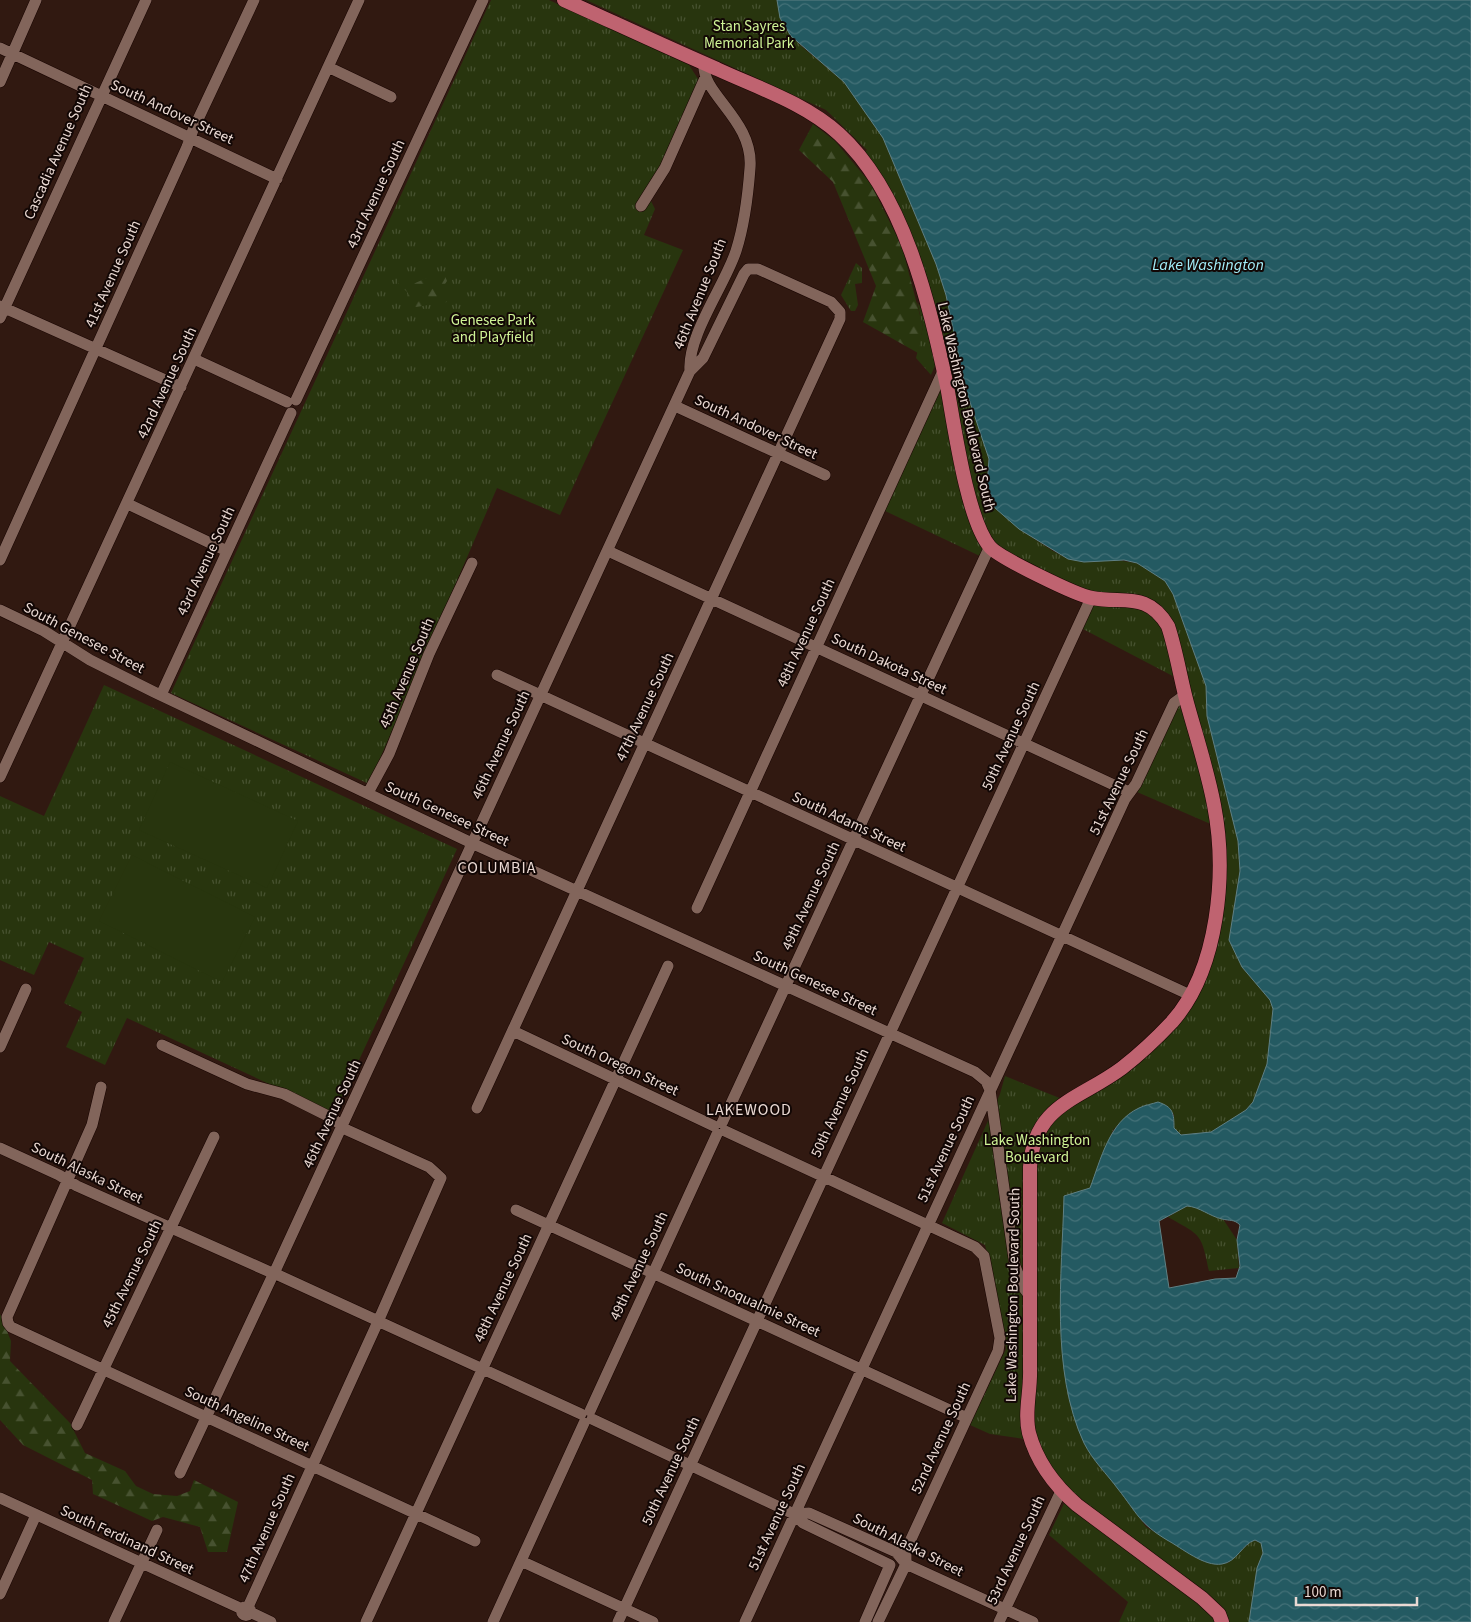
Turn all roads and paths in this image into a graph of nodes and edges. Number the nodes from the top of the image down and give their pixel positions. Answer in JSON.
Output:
{"nodes":[{"id":1,"x":36,"y":0,"type":"edge"},
{"id":2,"x":146,"y":0,"type":"edge"},
{"id":3,"x":254,"y":0,"type":"edge"},
{"id":4,"x":359,"y":0,"type":"edge"},
{"id":5,"x":483,"y":0,"type":"edge"},
{"id":6,"x":564,"y":0,"type":"edge"},
{"id":7,"x":0,"y":48,"type":"edge"},
{"id":8,"x":12,"y":54,"type":"junction"},
{"id":9,"x":704,"y":64,"type":"junction"},
{"id":10,"x":328,"y":67,"type":"junction"},
{"id":11,"x":705,"y":78,"type":"junction"},
{"id":12,"x":0,"y":82,"type":"edge"},
{"id":13,"x":101,"y":95,"type":"junction"},
{"id":14,"x":391,"y":97,"type":"dead end"},
{"id":15,"x":190,"y":137,"type":"junction"},
{"id":16,"x":277,"y":179,"type":"junction"},
{"id":17,"x":641,"y":206,"type":"dead end"},
{"id":18,"x":1,"y":311,"type":"edge"},
{"id":19,"x":840,"y":319,"type":"joint"},
{"id":20,"x":96,"y":348,"type":"junction"},
{"id":21,"x":194,"y":359,"type":"junction"},
{"id":22,"x":690,"y":371,"type":"junction"},
{"id":23,"x":944,"y":371,"type":"junction"},
{"id":24,"x":181,"y":387,"type":"junction"},
{"id":25,"x":291,"y":405,"type":"junction"},
{"id":26,"x":675,"y":406,"type":"junction"},
{"id":27,"x":779,"y":454,"type":"junction"},
{"id":28,"x":825,"y":475,"type":"dead end"},
{"id":29,"x":128,"y":504,"type":"junction"},
{"id":30,"x":990,"y":546,"type":"junction"},
{"id":31,"x":227,"y":551,"type":"junction"},
{"id":32,"x":608,"y":551,"type":"junction"},
{"id":33,"x":0,"y":560,"type":"edge"},
{"id":34,"x":472,"y":563,"type":"dead end"},
{"id":35,"x":1091,"y":598,"type":"junction"},
{"id":36,"x":711,"y":599,"type":"junction"},
{"id":37,"x":0,"y":610,"type":"edge"},
{"id":38,"x":62,"y":643,"type":"junction"},
{"id":39,"x":816,"y":646,"type":"junction"},
{"id":40,"x":497,"y":675,"type":"dead end"},
{"id":41,"x":1185,"y":694,"type":"junction"},
{"id":42,"x":161,"y":695,"type":"junction"},
{"id":43,"x":920,"y":695,"type":"junction"},
{"id":44,"x":541,"y":696,"type":"junction"},
{"id":45,"x":1024,"y":743,"type":"junction"},
{"id":46,"x":645,"y":744,"type":"junction"},
{"id":47,"x":0,"y":777,"type":"edge"},
{"id":48,"x":749,"y":792,"type":"junction"},
{"id":49,"x":1129,"y":792,"type":"junction"},
{"id":50,"x":368,"y":794,"type":"junction"},
{"id":51,"x":853,"y":840,"type":"junction"},
{"id":52,"x":472,"y":842,"type":"junction"},
{"id":53,"x":958,"y":889,"type":"junction"},
{"id":54,"x":576,"y":891,"type":"junction"},
{"id":55,"x":696,"y":908,"type":"dead end"},
{"id":56,"x":1062,"y":937,"type":"junction"},
{"id":57,"x":668,"y":966,"type":"dead end"},
{"id":58,"x":786,"y":986,"type":"junction"},
{"id":59,"x":26,"y":989,"type":"dead end"},
{"id":60,"x":1190,"y":995,"type":"junction"},
{"id":61,"x":513,"y":1031,"type":"junction"},
{"id":62,"x":890,"y":1034,"type":"junction"},
{"id":63,"x":162,"y":1044,"type":"dead end"},
{"id":64,"x":0,"y":1047,"type":"edge"},
{"id":65,"x":616,"y":1080,"type":"junction"},
{"id":66,"x":101,"y":1087,"type":"dead end"},
{"id":67,"x":990,"y":1090,"type":"junction"},
{"id":68,"x":477,"y":1108,"type":"dead end"},
{"id":69,"x":342,"y":1128,"type":"junction"},
{"id":70,"x":720,"y":1128,"type":"junction"},
{"id":71,"x":214,"y":1137,"type":"dead end"},
{"id":72,"x":0,"y":1148,"type":"edge"},
{"id":73,"x":823,"y":1176,"type":"junction"},
{"id":74,"x":67,"y":1180,"type":"junction"},
{"id":75,"x":516,"y":1210,"type":"dead end"},
{"id":76,"x":549,"y":1224,"type":"junction"},
{"id":77,"x":928,"y":1225,"type":"junction"},
{"id":78,"x":170,"y":1227,"type":"junction"},
{"id":79,"x":985,"y":1261,"type":"joint"},
{"id":80,"x":653,"y":1272,"type":"junction"},
{"id":81,"x":274,"y":1273,"type":"junction"},
{"id":82,"x":1029,"y":1294,"type":"junction"},
{"id":83,"x":757,"y":1320,"type":"junction"},
{"id":84,"x":378,"y":1321,"type":"junction"},
{"id":85,"x":103,"y":1370,"type":"junction"},
{"id":86,"x":483,"y":1370,"type":"junction"},
{"id":87,"x":862,"y":1370,"type":"junction"},
{"id":88,"x":207,"y":1417,"type":"junction"},
{"id":89,"x":587,"y":1417,"type":"junction"},
{"id":90,"x":967,"y":1418,"type":"junction"},
{"id":91,"x":77,"y":1425,"type":"dead end"},
{"id":92,"x":311,"y":1465,"type":"junction"},
{"id":93,"x":690,"y":1465,"type":"junction"},
{"id":94,"x":180,"y":1473,"type":"dead end"},
{"id":95,"x":1061,"y":1491,"type":"junction"},
{"id":96,"x":0,"y":1498,"type":"edge"},
{"id":97,"x":416,"y":1513,"type":"junction"},
{"id":98,"x":794,"y":1514,"type":"junction"},
{"id":99,"x":36,"y":1515,"type":"junction"},
{"id":100,"x":157,"y":1530,"type":"dead end"},
{"id":101,"x":476,"y":1541,"type":"dead end"},
{"id":102,"x":521,"y":1562,"type":"junction"},
{"id":103,"x":142,"y":1563,"type":"junction"},
{"id":104,"x":906,"y":1564,"type":"junction"},
{"id":105,"x":0,"y":1594,"type":"edge"},
{"id":106,"x":624,"y":1608,"type":"junction"},
{"id":107,"x":1005,"y":1609,"type":"junction"},
{"id":108,"x":245,"y":1613,"type":"edge"},
{"id":109,"x":114,"y":1622,"type":"edge"},
{"id":110,"x":271,"y":1622,"type":"edge"},
{"id":111,"x":366,"y":1622,"type":"edge"},
{"id":112,"x":493,"y":1622,"type":"edge"},
{"id":113,"x":618,"y":1622,"type":"edge"},
{"id":114,"x":653,"y":1622,"type":"edge"},
{"id":115,"x":746,"y":1622,"type":"edge"},
{"id":116,"x":865,"y":1622,"type":"edge"},
{"id":117,"x":878,"y":1622,"type":"edge"},
{"id":118,"x":999,"y":1622,"type":"edge"},
{"id":119,"x":1033,"y":1622,"type":"edge"},
{"id":120,"x":1222,"y":1622,"type":"edge"}],
"edges":[{"from":1,"to":8,"type":"street"},
{"from":2,"to":13,"type":"street","name":"Cascadia Avenue South"},
{"from":3,"to":15,"type":"street","name":"41st Avenue South"},
{"from":4,"to":10,"type":"street","name":"42nd Avenue South"},
{"from":5,"to":25,"type":"street","name":"43rd Avenue South"},
{"from":6,"to":9,"type":"main road","name":"Lake Washington Boulevard South"},
{"from":7,"to":8,"type":"street","name":"South Andover Street"},
{"from":8,"to":12,"type":"street"},
{"from":8,"to":13,"type":"street","name":"South Andover Street"},
{"from":9,"to":11,"type":"street"},
{"from":9,"to":23,"type":"main road","name":"Lake Washington Boulevard South"},
{"from":10,"to":14,"type":"street"},
{"from":10,"to":16,"type":"street","name":"42nd Avenue South"},
{"from":11,"to":17,"type":"street"},
{"from":11,"to":22,"type":"street","name":"46th Avenue South"},
{"from":13,"to":15,"type":"street","name":"South Andover Street"},
{"from":13,"to":18,"type":"street","name":"Cascadia Avenue South"},
{"from":15,"to":16,"type":"street","name":"South Andover Street"},
{"from":15,"to":20,"type":"street","name":"41st Avenue South"},
{"from":16,"to":21,"type":"street","name":"42nd Avenue South"},
{"from":18,"to":20,"type":"street"},
{"from":19,"to":22,"type":"street","name":"46th Avenue South"},
{"from":19,"to":27,"type":"street","name":"47th Avenue South"},
{"from":20,"to":24,"type":"street"},
{"from":20,"to":33,"type":"street","name":"41st Avenue South"},
{"from":21,"to":24,"type":"street","name":"42nd Avenue South"},
{"from":21,"to":25,"type":"street"},
{"from":22,"to":26,"type":"street","name":"46th Avenue South"},
{"from":23,"to":30,"type":"main road","name":"Lake Washington Boulevard South"},
{"from":23,"to":39,"type":"street","name":"48th Avenue South"},
{"from":24,"to":29,"type":"street","name":"42nd Avenue South"},
{"from":25,"to":31,"type":"street","name":"43rd Avenue South"},
{"from":26,"to":27,"type":"street","name":"South Andover Street"},
{"from":26,"to":32,"type":"street","name":"46th Avenue South"},
{"from":27,"to":28,"type":"street","name":"South Andover Street"},
{"from":27,"to":36,"type":"street","name":"47th Avenue South"},
{"from":29,"to":31,"type":"street"},
{"from":29,"to":38,"type":"street","name":"42nd Avenue South"},
{"from":30,"to":35,"type":"main road","name":"Lake Washington Boulevard South"},
{"from":30,"to":43,"type":"street","name":"49th Avenue South"},
{"from":31,"to":42,"type":"street","name":"43rd Avenue South"},
{"from":32,"to":36,"type":"street","name":"South Dakota Street"},
{"from":32,"to":44,"type":"street","name":"46th Avenue South"},
{"from":34,"to":50,"type":"street","name":"45th Avenue South"},
{"from":35,"to":41,"type":"main road","name":"Lake Washington Boulevard South"},
{"from":35,"to":45,"type":"street","name":"50th Avenue South"},
{"from":36,"to":39,"type":"street","name":"South Dakota Street"},
{"from":36,"to":46,"type":"street","name":"47th Avenue South"},
{"from":37,"to":38,"type":"street","name":"South Genesee Street"},
{"from":38,"to":42,"type":"street","name":"South Genesee Street"},
{"from":38,"to":47,"type":"street","name":"42nd Avenue South"},
{"from":39,"to":43,"type":"street","name":"South Dakota Street"},
{"from":39,"to":48,"type":"street","name":"48th Avenue South"},
{"from":40,"to":44,"type":"street","name":"South Adams Street"},
{"from":41,"to":49,"type":"street","name":"51st Avenue South"},
{"from":41,"to":60,"type":"main road","name":"Lake Washington Boulevard South"},
{"from":42,"to":50,"type":"street","name":"South Genesee Street"},
{"from":43,"to":45,"type":"street","name":"South Dakota Street"},
{"from":43,"to":51,"type":"street","name":"49th Avenue South"},
{"from":44,"to":46,"type":"street","name":"South Adams Street"},
{"from":44,"to":52,"type":"street","name":"46th Avenue South"},
{"from":45,"to":49,"type":"street","name":"South Dakota Street"},
{"from":45,"to":53,"type":"street","name":"50th Avenue South"},
{"from":46,"to":48,"type":"street","name":"South Adams Street"},
{"from":46,"to":54,"type":"street","name":"47th Avenue South"},
{"from":48,"to":51,"type":"street","name":"South Adams Street"},
{"from":48,"to":55,"type":"street","name":"48th Avenue South"},
{"from":49,"to":56,"type":"street","name":"51st Avenue South"},
{"from":50,"to":52,"type":"street","name":"South Genesee Street"},
{"from":51,"to":53,"type":"street","name":"South Adams Street"},
{"from":51,"to":58,"type":"street","name":"49th Avenue South"},
{"from":52,"to":54,"type":"street","name":"South Genesee Street"},
{"from":52,"to":69,"type":"street","name":"46th Avenue South"},
{"from":53,"to":56,"type":"street","name":"South Adams Street"},
{"from":53,"to":62,"type":"street","name":"50th Avenue South"},
{"from":54,"to":58,"type":"street","name":"South Genesee Street"},
{"from":54,"to":61,"type":"street","name":"47th Avenue South"},
{"from":56,"to":60,"type":"street","name":"South Adams Street"},
{"from":56,"to":67,"type":"street","name":"51st Avenue South"},
{"from":57,"to":65,"type":"street","name":"48th Avenue South"},
{"from":58,"to":62,"type":"street","name":"South Genesee Street"},
{"from":58,"to":70,"type":"street","name":"49th Avenue South"},
{"from":59,"to":64,"type":"street"},
{"from":60,"to":82,"type":"main road","name":"Lake Washington Boulevard South"},
{"from":61,"to":65,"type":"street","name":"South Oregon Street"},
{"from":61,"to":68,"type":"street","name":"47th Avenue South"},
{"from":62,"to":67,"type":"street","name":"South Genesee Street"},
{"from":62,"to":73,"type":"street","name":"50th Avenue South"},
{"from":63,"to":69,"type":"street"},
{"from":65,"to":70,"type":"street","name":"South Oregon Street"},
{"from":65,"to":76,"type":"street","name":"48th Avenue South"},
{"from":66,"to":74,"type":"street"},
{"from":67,"to":77,"type":"street","name":"51st Avenue South"},
{"from":67,"to":82,"type":"street"},
{"from":69,"to":81,"type":"street","name":"46th Avenue South"},
{"from":69,"to":84,"type":"street","name":"47th Avenue South"},
{"from":70,"to":73,"type":"street","name":"South Oregon Street"},
{"from":70,"to":80,"type":"street","name":"49th Avenue South"},
{"from":71,"to":78,"type":"street","name":"45th Avenue South"},
{"from":72,"to":74,"type":"street","name":"South Alaska Street"},
{"from":73,"to":77,"type":"street","name":"South Oregon Street"},
{"from":73,"to":83,"type":"street","name":"50th Avenue South"},
{"from":74,"to":78,"type":"street","name":"South Alaska Street"},
{"from":74,"to":85,"type":"street","name":"South Angeline Street"},
{"from":75,"to":76,"type":"street","name":"South Snoqualmie Street"},
{"from":76,"to":80,"type":"street","name":"South Snoqualmie Street"},
{"from":76,"to":86,"type":"street","name":"48th Avenue South"},
{"from":77,"to":79,"type":"street","name":"South Oregon Street"},
{"from":77,"to":87,"type":"street","name":"51st Avenue South"},
{"from":78,"to":81,"type":"street","name":"South Alaska Street"},
{"from":78,"to":85,"type":"street","name":"45th Avenue South"},
{"from":79,"to":90,"type":"street","name":"52nd Avenue South"},
{"from":80,"to":83,"type":"street","name":"South Snoqualmie Street"},
{"from":80,"to":89,"type":"street","name":"49th Avenue South"},
{"from":81,"to":84,"type":"street","name":"South Alaska Street"},
{"from":81,"to":88,"type":"street","name":"46th Avenue South"},
{"from":82,"to":95,"type":"main road","name":"Lake Washington Boulevard South"},
{"from":83,"to":87,"type":"street","name":"South Snoqualmie Street"},
{"from":83,"to":93,"type":"street","name":"50th Avenue South"},
{"from":84,"to":86,"type":"street","name":"South Alaska Street"},
{"from":84,"to":92,"type":"street","name":"47th Avenue South"},
{"from":85,"to":88,"type":"street","name":"South Angeline Street"},
{"from":85,"to":91,"type":"street","name":"45th Avenue South"},
{"from":86,"to":89,"type":"street","name":"South Alaska Street"},
{"from":86,"to":97,"type":"street","name":"48th Avenue South"},
{"from":87,"to":90,"type":"street","name":"South Snoqualmie Street"},
{"from":87,"to":98,"type":"street","name":"51st Avenue South"},
{"from":88,"to":92,"type":"street","name":"South Angeline Street"},
{"from":88,"to":94,"type":"street","name":"46th Avenue South"},
{"from":89,"to":93,"type":"street","name":"South Alaska Street"},
{"from":89,"to":102,"type":"street","name":"49th Avenue South"},
{"from":90,"to":104,"type":"street","name":"52nd Avenue South"},
{"from":92,"to":97,"type":"street","name":"South Angeline Street"},
{"from":92,"to":108,"type":"street","name":"47th Avenue South"},
{"from":93,"to":98,"type":"street","name":"South Alaska Street"},
{"from":93,"to":106,"type":"street","name":"50th Avenue South"},
{"from":95,"to":107,"type":"street","name":"53rd Avenue South"},
{"from":95,"to":120,"type":"main road","name":"Lake Washington Boulevard South"},
{"from":96,"to":99,"type":"street","name":"South Ferdinand Street"},
{"from":97,"to":101,"type":"street","name":"South Angeline Street"},
{"from":97,"to":111,"type":"street","name":"48th Avenue South"},
{"from":98,"to":104,"type":"street","name":"South Alaska Street"},
{"from":98,"to":115,"type":"street","name":"51st Avenue South"},
{"from":98,"to":116,"type":"street","name":"South Alaska Street"},
{"from":99,"to":103,"type":"street","name":"South Ferdinand Street"},
{"from":99,"to":105,"type":"street"},
{"from":100,"to":103,"type":"street"},
{"from":102,"to":106,"type":"street"},
{"from":102,"to":112,"type":"street","name":"49th Avenue South"},
{"from":103,"to":108,"type":"street","name":"South Ferdinand Street"},
{"from":103,"to":109,"type":"street"},
{"from":104,"to":107,"type":"street","name":"South Alaska Street"},
{"from":104,"to":117,"type":"street","name":"52nd Avenue South"},
{"from":106,"to":113,"type":"street","name":"50th Avenue South"},
{"from":106,"to":114,"type":"street"},
{"from":107,"to":118,"type":"street","name":"53rd Avenue South"},
{"from":107,"to":119,"type":"street","name":"South Alaska Street"},
{"from":108,"to":110,"type":"street","name":"South Ferdinand Street"}]}
